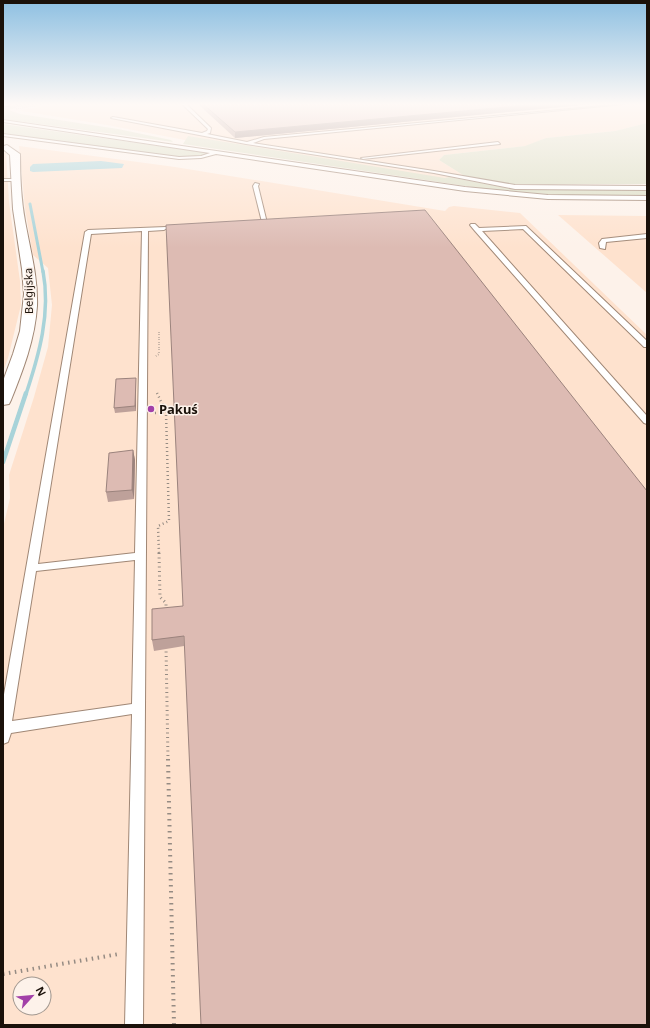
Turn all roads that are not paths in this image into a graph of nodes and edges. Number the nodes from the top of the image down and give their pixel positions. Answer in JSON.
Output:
{"nodes":[{"id":1,"x":12,"y":152,"type":"edge"},
{"id":2,"x":133,"y":152,"type":"edge"},
{"id":3,"x":216,"y":152,"type":"joint"},
{"id":4,"x":302,"y":152,"type":"edge"},
{"id":5,"x":421,"y":152,"type":"edge"},
{"id":6,"x":352,"y":160,"type":"junction"},
{"id":7,"x":9,"y":180,"type":"edge"},
{"id":8,"x":256,"y":184,"type":"dead end"},
{"id":9,"x":647,"y":188,"type":"edge"},
{"id":10,"x":647,"y":198,"type":"edge"},
{"id":11,"x":265,"y":222,"type":"edge"},
{"id":12,"x":164,"y":228,"type":"dead end"},
{"id":13,"x":145,"y":229,"type":"junction"},
{"id":14,"x":647,"y":236,"type":"edge"},
{"id":15,"x":603,"y":248,"type":"dead end"},
{"id":16,"x":647,"y":345,"type":"edge"},
{"id":17,"x":3,"y":400,"type":"edge"},
{"id":18,"x":647,"y":421,"type":"edge"},
{"id":19,"x":141,"y":556,"type":"junction"},
{"id":20,"x":32,"y":568,"type":"junction"},
{"id":21,"x":139,"y":708,"type":"junction"},
{"id":22,"x":4,"y":733,"type":"edge"},
{"id":23,"x":134,"y":1025,"type":"edge"}],
"edges":[{"from":1,"to":7,"type":"street","name":"Belgijska"},
{"from":2,"to":3,"type":"lane"},
{"from":3,"to":10,"type":"lane"},
{"from":4,"to":6,"type":"lane"},
{"from":5,"to":6,"type":"lane"},
{"from":6,"to":9,"type":"lane"},
{"from":7,"to":17,"type":"street","name":"Belgijska"},
{"from":8,"to":11,"type":"lane"},
{"from":12,"to":13,"type":"lane"},
{"from":13,"to":19,"type":"lane"},
{"from":13,"to":20,"type":"lane"},
{"from":14,"to":15,"type":"lane"},
{"from":16,"to":18,"type":"lane"},
{"from":19,"to":20,"type":"lane"},
{"from":19,"to":21,"type":"lane"},
{"from":20,"to":22,"type":"lane"},
{"from":21,"to":22,"type":"lane"},
{"from":21,"to":23,"type":"lane"}]}
